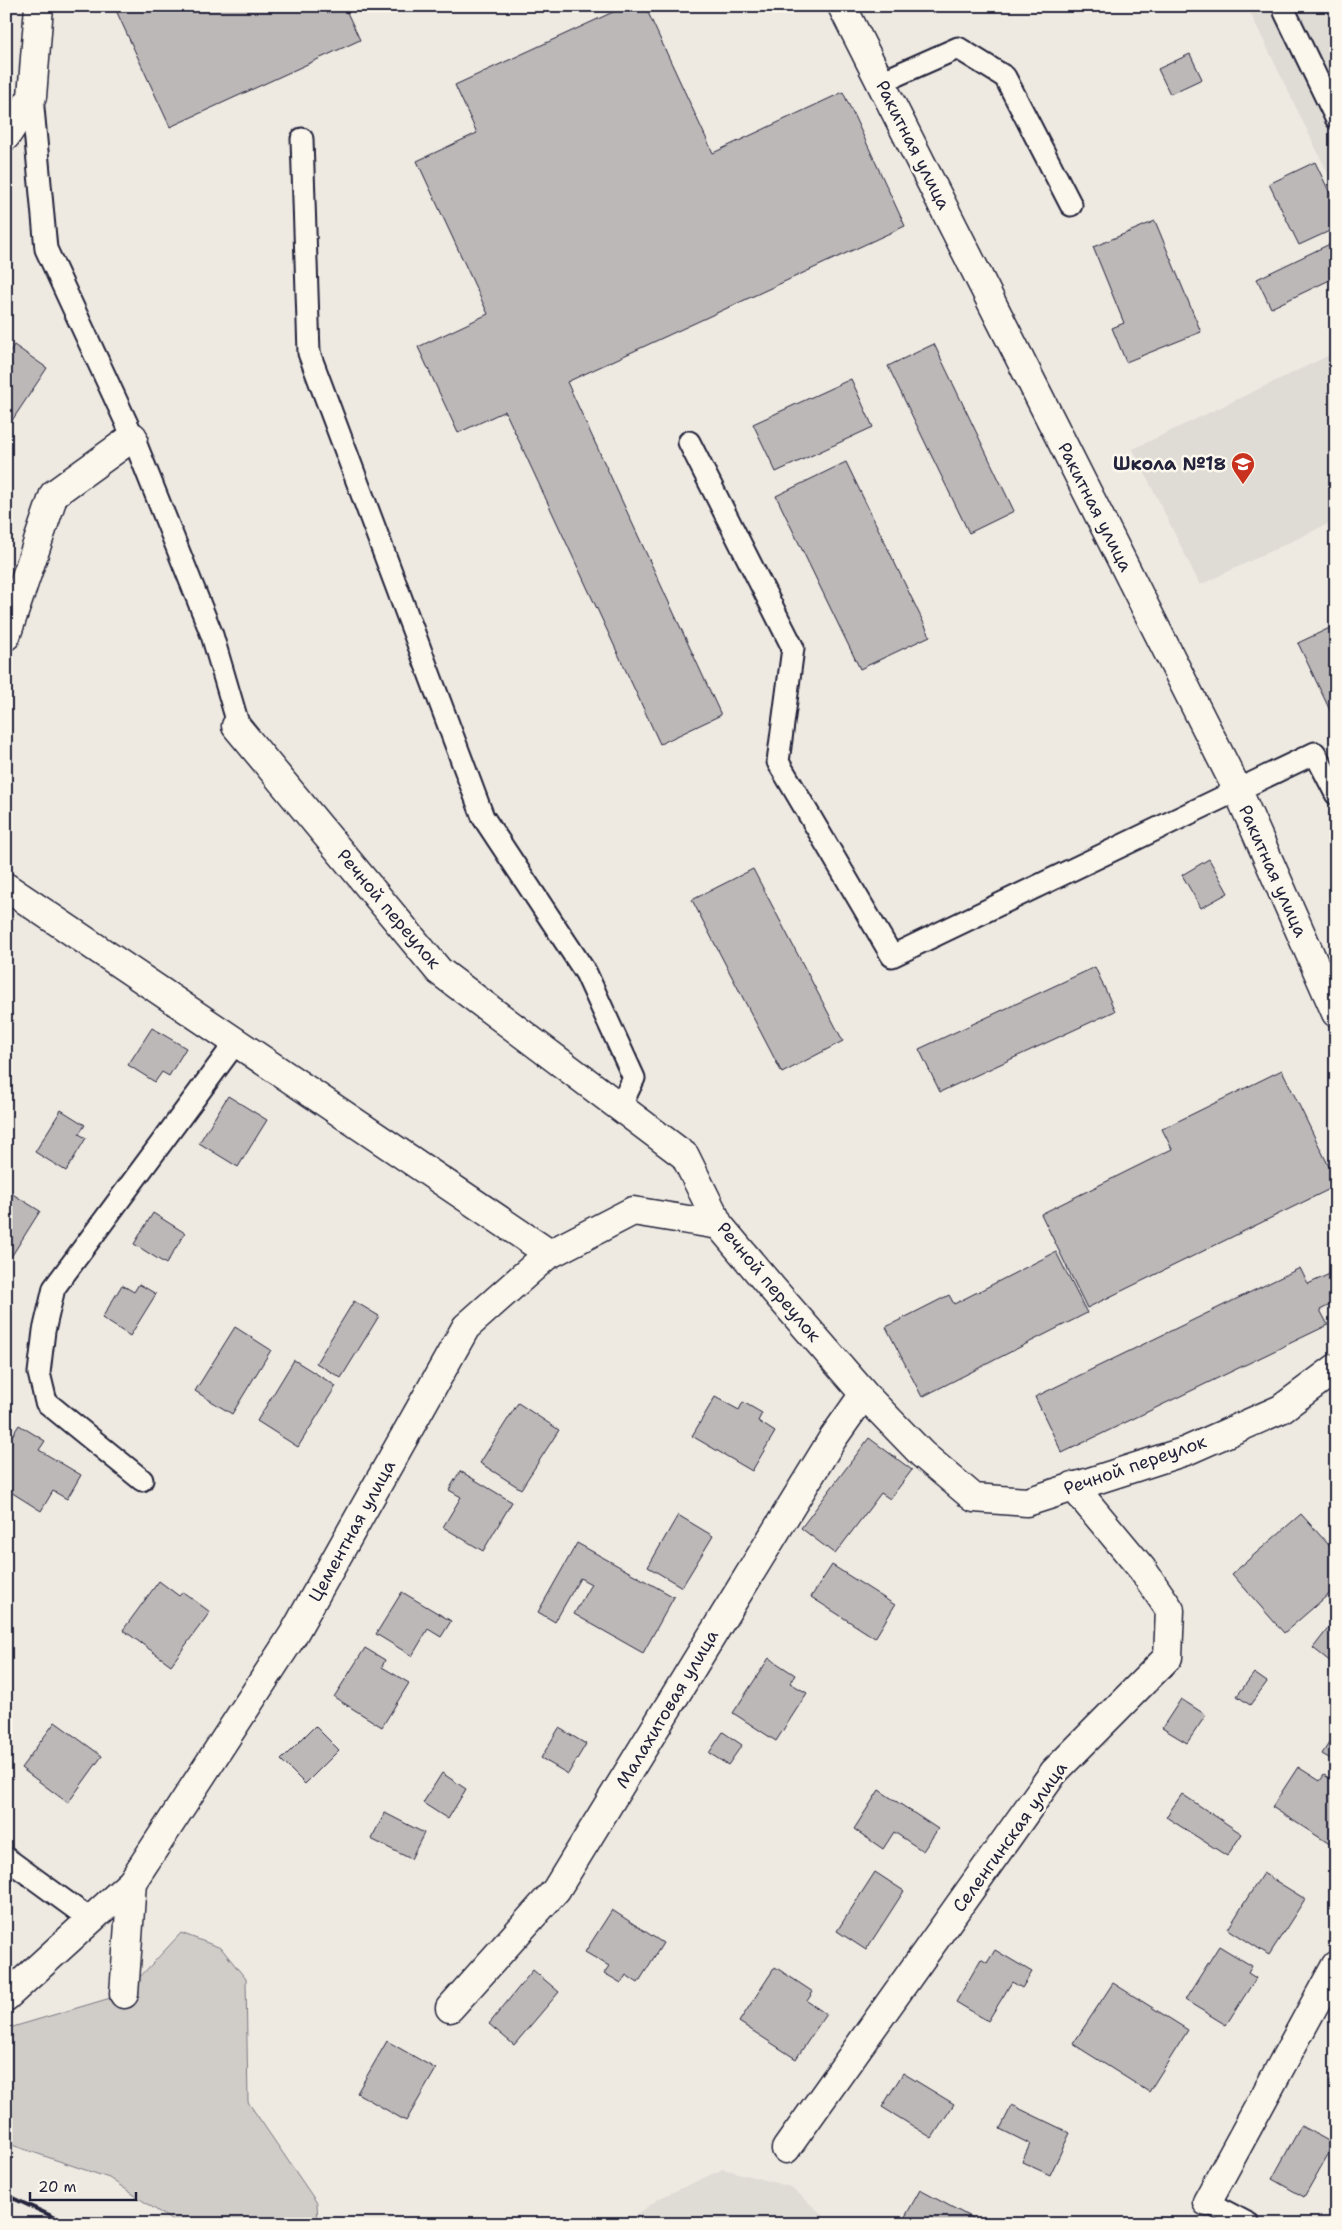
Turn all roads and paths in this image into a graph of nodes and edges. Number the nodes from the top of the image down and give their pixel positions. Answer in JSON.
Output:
{"nodes":[{"id":1,"x":39,"y":6,"type":"edge"},
{"id":2,"x":842,"y":6,"type":"edge"},
{"id":3,"x":1285,"y":12,"type":"dead end"},
{"id":4,"x":881,"y":82,"type":"junction"},
{"id":5,"x":32,"y":97,"type":"junction"},
{"id":6,"x":1336,"y":118,"type":"edge"},
{"id":7,"x":6,"y":136,"type":"edge"},
{"id":8,"x":302,"y":139,"type":"dead end"},
{"id":9,"x":1071,"y":205,"type":"dead end"},
{"id":10,"x":133,"y":437,"type":"junction"},
{"id":11,"x":689,"y":442,"type":"dead end"},
{"id":12,"x":7,"y":630,"type":"edge"},
{"id":13,"x":237,"y":726,"type":"joint"},
{"id":14,"x":1238,"y":791,"type":"junction"},
{"id":15,"x":1336,"y":794,"type":"edge"},
{"id":16,"x":6,"y":887,"type":"edge"},
{"id":17,"x":1336,"y":1013,"type":"edge"},
{"id":18,"x":236,"y":1042,"type":"junction"},
{"id":19,"x":620,"y":1108,"type":"junction"},
{"id":20,"x":719,"y":1225,"type":"junction"},
{"id":21,"x":550,"y":1254,"type":"junction"},
{"id":22,"x":1336,"y":1368,"type":"edge"},
{"id":23,"x":864,"y":1394,"type":"junction"},
{"id":24,"x":142,"y":1480,"type":"dead end"},
{"id":25,"x":1074,"y":1486,"type":"junction"},
{"id":26,"x":6,"y":1858,"type":"edge"},
{"id":27,"x":132,"y":1882,"type":"junction"},
{"id":28,"x":91,"y":1920,"type":"junction"},
{"id":29,"x":1336,"y":1964,"type":"edge"},
{"id":30,"x":124,"y":1994,"type":"dead end"},
{"id":31,"x":6,"y":1998,"type":"edge"},
{"id":32,"x":450,"y":2008,"type":"dead end"},
{"id":33,"x":786,"y":2149,"type":"dead end"},
{"id":34,"x":1207,"y":2202,"type":"joint"},
{"id":35,"x":1249,"y":2224,"type":"edge"}],
"edges":[{"from":1,"to":5,"type":"street"},
{"from":2,"to":4,"type":"street","name":"Ракитная улица"},
{"from":3,"to":6,"type":"lane"},
{"from":4,"to":9,"type":"lane"},
{"from":4,"to":14,"type":"street","name":"Ракитная улица"},
{"from":5,"to":7,"type":"street"},
{"from":5,"to":10,"type":"lane"},
{"from":8,"to":19,"type":"lane"},
{"from":10,"to":12,"type":"street"},
{"from":10,"to":13,"type":"lane"},
{"from":11,"to":14,"type":"lane"},
{"from":13,"to":19,"type":"street","name":"Речной переулок"},
{"from":14,"to":15,"type":"lane"},
{"from":14,"to":17,"type":"street","name":"Ракитная улица"},
{"from":16,"to":18,"type":"street"},
{"from":18,"to":21,"type":"street"},
{"from":18,"to":24,"type":"lane"},
{"from":19,"to":20,"type":"street","name":"Речной переулок"},
{"from":20,"to":21,"type":"street","name":"Цементная улица"},
{"from":20,"to":23,"type":"street","name":"Речной переулок"},
{"from":21,"to":27,"type":"street","name":"Цементная улица"},
{"from":22,"to":25,"type":"street","name":"Речной переулок"},
{"from":23,"to":25,"type":"street","name":"Речной переулок"},
{"from":23,"to":32,"type":"street","name":"Малахитовая улица"},
{"from":25,"to":33,"type":"street","name":"Селенгинская улица"},
{"from":26,"to":28,"type":"lane"},
{"from":27,"to":28,"type":"street"},
{"from":27,"to":30,"type":"street","name":"Цементная улица"},
{"from":28,"to":31,"type":"street"},
{"from":29,"to":34,"type":"street"},
{"from":34,"to":35,"type":"lane"}]}
